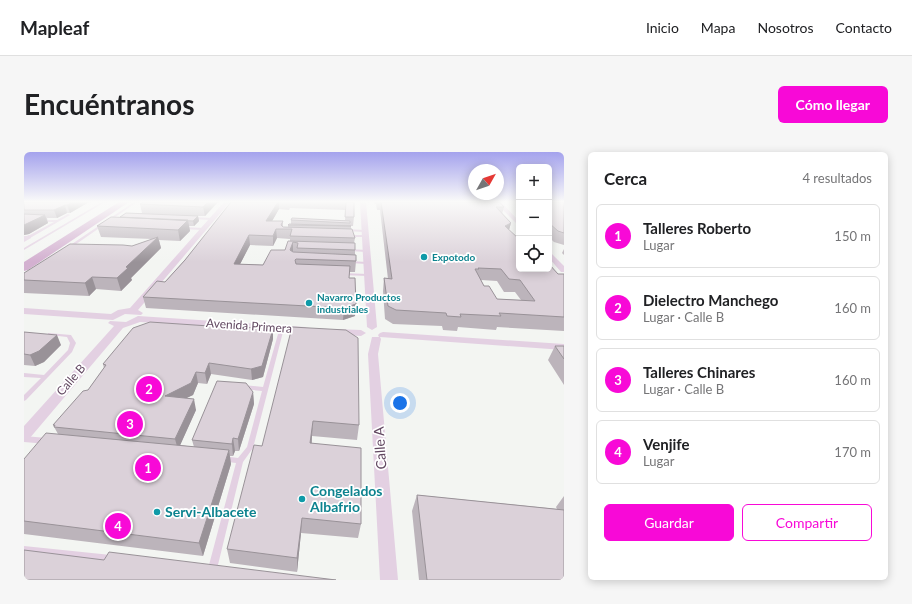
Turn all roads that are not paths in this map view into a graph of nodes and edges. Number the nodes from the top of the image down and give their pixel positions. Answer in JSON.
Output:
{"nodes":[{"id":1,"x":57,"y":222,"type":"edge"},
{"id":2,"x":70,"y":222,"type":"edge"},
{"id":3,"x":82,"y":222,"type":"edge"},
{"id":4,"x":94,"y":222,"type":"edge"},
{"id":5,"x":106,"y":222,"type":"edge"},
{"id":6,"x":210,"y":222,"type":"edge"},
{"id":7,"x":365,"y":222,"type":"edge"},
{"id":8,"x":103,"y":224,"type":"junction"},
{"id":9,"x":110,"y":225,"type":"edge"},
{"id":10,"x":180,"y":228,"type":"edge"},
{"id":11,"x":204,"y":229,"type":"junction"},
{"id":12,"x":342,"y":230,"type":"edge"},
{"id":13,"x":366,"y":234,"type":"junction"},
{"id":14,"x":343,"y":236,"type":"edge"},
{"id":15,"x":44,"y":237,"type":"junction"},
{"id":16,"x":27,"y":238,"type":"edge"},
{"id":17,"x":24,"y":249,"type":"edge"},
{"id":18,"x":66,"y":249,"type":"edge"},
{"id":19,"x":344,"y":250,"type":"edge"},
{"id":20,"x":366,"y":251,"type":"junction"},
{"id":21,"x":24,"y":257,"type":"edge"},
{"id":22,"x":552,"y":257,"type":"edge"},
{"id":23,"x":345,"y":262,"type":"edge"},
{"id":24,"x":367,"y":263,"type":"junction"},
{"id":25,"x":24,"y":267,"type":"edge"},
{"id":26,"x":564,"y":270,"type":"edge"},
{"id":27,"x":337,"y":274,"type":"edge"},
{"id":28,"x":368,"y":275,"type":"junction"},
{"id":29,"x":24,"y":311,"type":"edge"},
{"id":30,"x":132,"y":311,"type":"junction"},
{"id":31,"x":138,"y":319,"type":"junction"},
{"id":32,"x":116,"y":321,"type":"junction"},
{"id":33,"x":282,"y":328,"type":"junction"},
{"id":34,"x":46,"y":334,"type":"edge"},
{"id":35,"x":377,"y":334,"type":"junction"},
{"id":36,"x":564,"y":346,"type":"edge"},
{"id":37,"x":24,"y":374,"type":"edge"},
{"id":38,"x":46,"y":377,"type":"junction"},
{"id":39,"x":237,"y":387,"type":"edge"},
{"id":40,"x":265,"y":389,"type":"junction"},
{"id":41,"x":24,"y":399,"type":"edge"},
{"id":42,"x":24,"y":435,"type":"edge"},
{"id":43,"x":24,"y":439,"type":"edge"},
{"id":44,"x":55,"y":442,"type":"edge"},
{"id":45,"x":217,"y":458,"type":"edge"},
{"id":46,"x":240,"y":460,"type":"junction"},
{"id":47,"x":24,"y":550,"type":"edge"},
{"id":48,"x":118,"y":560,"type":"edge"},
{"id":49,"x":204,"y":568,"type":"edge"},
{"id":50,"x":389,"y":580,"type":"edge"}],
"edges":[{"from":1,"to":16,"type":"lane"},
{"from":2,"to":15,"type":"lane"},
{"from":3,"to":21,"type":"main road"},
{"from":4,"to":25,"type":"main road"},
{"from":5,"to":8,"type":"lane"},
{"from":6,"to":11,"type":"street"},
{"from":7,"to":13,"type":"street","name":"Calle A"},
{"from":8,"to":9,"type":"lane"},
{"from":8,"to":18,"type":"lane"},
{"from":10,"to":11,"type":"lane"},
{"from":11,"to":30,"type":"street"},
{"from":12,"to":13,"type":"lane"},
{"from":13,"to":14,"type":"lane"},
{"from":13,"to":20,"type":"street","name":"Calle A"},
{"from":15,"to":16,"type":"lane"},
{"from":15,"to":17,"type":"lane"},
{"from":19,"to":20,"type":"lane"},
{"from":20,"to":24,"type":"street","name":"Calle A"},
{"from":22,"to":26,"type":"street"},
{"from":23,"to":24,"type":"lane"},
{"from":24,"to":28,"type":"street","name":"Calle A"},
{"from":27,"to":28,"type":"lane"},
{"from":28,"to":35,"type":"street","name":"Calle A"},
{"from":29,"to":32,"type":"street"},
{"from":30,"to":31,"type":"street"},
{"from":30,"to":32,"type":"street"},
{"from":31,"to":32,"type":"street"},
{"from":31,"to":33,"type":"street","name":"Avenida Primera"},
{"from":32,"to":42,"type":"street","name":"Calle B"},
{"from":33,"to":35,"type":"street","name":"Avenida Primera"},
{"from":33,"to":40,"type":"lane"},
{"from":34,"to":38,"type":"lane"},
{"from":35,"to":36,"type":"street"},
{"from":35,"to":50,"type":"street","name":"Calle A"},
{"from":37,"to":38,"type":"lane"},
{"from":38,"to":41,"type":"lane"},
{"from":39,"to":40,"type":"lane"},
{"from":40,"to":46,"type":"lane"},
{"from":43,"to":44,"type":"lane"},
{"from":45,"to":46,"type":"lane"},
{"from":46,"to":49,"type":"lane"},
{"from":47,"to":48,"type":"lane"}]}
